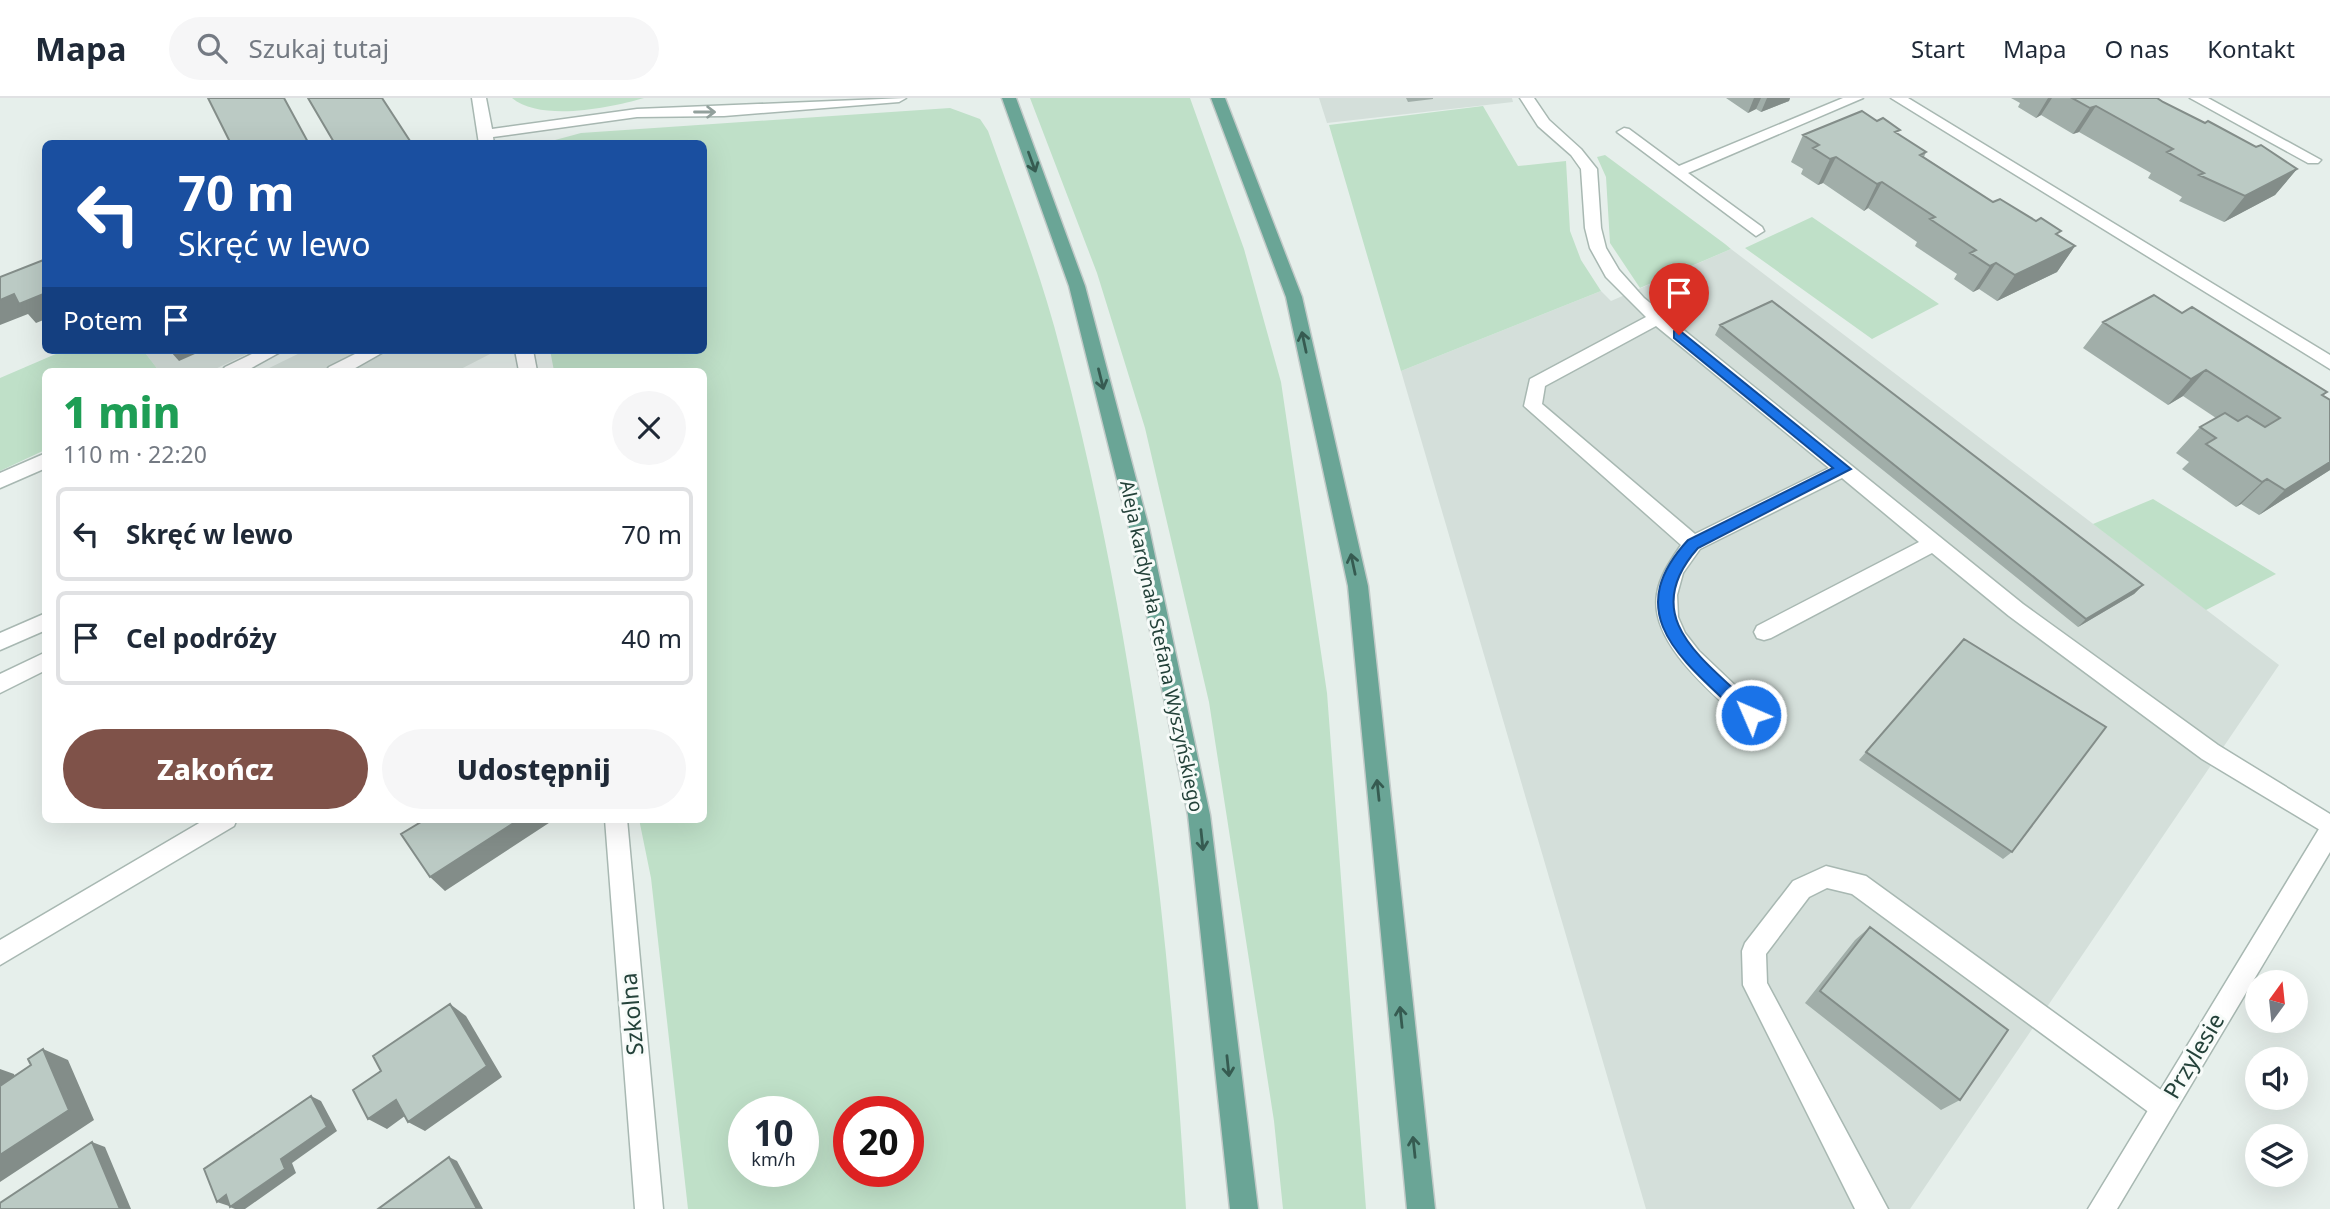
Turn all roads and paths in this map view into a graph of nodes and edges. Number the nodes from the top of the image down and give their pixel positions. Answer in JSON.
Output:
{"nodes":[{"id":1,"x":479,"y":98,"type":"edge"},
{"id":2,"x":676,"y":98,"type":"edge"},
{"id":3,"x":899,"y":98,"type":"edge"},
{"id":4,"x":1009,"y":98,"type":"edge"},
{"id":5,"x":1218,"y":98,"type":"edge"},
{"id":6,"x":1527,"y":98,"type":"edge"},
{"id":7,"x":1856,"y":98,"type":"edge"},
{"id":8,"x":2197,"y":98,"type":"edge"},
{"id":9,"x":1907,"y":100,"type":"edge"},
{"id":10,"x":637,"y":113,"type":"junction"},
{"id":11,"x":1624,"y":132,"type":"dead end"},
{"id":12,"x":486,"y":139,"type":"edge"},
{"id":13,"x":2313,"y":160,"type":"dead end"},
{"id":14,"x":1677,"y":172,"type":"junction"},
{"id":15,"x":1756,"y":231,"type":"dead end"},
{"id":16,"x":1659,"y":319,"type":"junction"},
{"id":17,"x":267,"y":354,"type":"edge"},
{"id":18,"x":370,"y":354,"type":"edge"},
{"id":19,"x":2330,"y":363,"type":"edge"},
{"id":20,"x":237,"y":368,"type":"edge"},
{"id":21,"x":341,"y":368,"type":"edge"},
{"id":22,"x":42,"y":462,"type":"edge"},
{"id":23,"x":1844,"y":469,"type":"junction"},
{"id":24,"x":0,"y":481,"type":"edge"},
{"id":25,"x":1934,"y":543,"type":"junction"},
{"id":26,"x":1693,"y":544,"type":"junction"},
{"id":27,"x":42,"y":623,"type":"edge"},
{"id":28,"x":1764,"y":632,"type":"dead end"},
{"id":29,"x":0,"y":642,"type":"edge"},
{"id":30,"x":42,"y":662,"type":"edge"},
{"id":31,"x":0,"y":684,"type":"edge"},
{"id":32,"x":1751,"y":715,"type":"dead end"},
{"id":33,"x":219,"y":823,"type":"edge"},
{"id":34,"x":616,"y":823,"type":"edge"},
{"id":35,"x":2330,"y":829,"type":"edge"},
{"id":36,"x":0,"y":953,"type":"edge"},
{"id":37,"x":2163,"y":1107,"type":"junction"},
{"id":38,"x":649,"y":1209,"type":"edge"},
{"id":39,"x":1244,"y":1209,"type":"edge"},
{"id":40,"x":1421,"y":1209,"type":"edge"},
{"id":41,"x":1874,"y":1209,"type":"edge"},
{"id":42,"x":2102,"y":1209,"type":"edge"}],
"edges":[{"from":1,"to":12,"type":"street"},
{"from":2,"to":10,"type":"street"},
{"from":10,"to":3,"type":"street","one_way":true},
{"from":4,"to":39,"type":"main road","name":"Aleja kardynała Stefana Wyszyńskiego","one_way":true},
{"from":40,"to":5,"type":"main road","one_way":true},
{"from":6,"to":16,"type":"street"},
{"from":7,"to":14,"type":"street"},
{"from":8,"to":13,"type":"street"},
{"from":9,"to":19,"type":"street"},
{"from":10,"to":12,"type":"street"},
{"from":11,"to":14,"type":"street"},
{"from":14,"to":15,"type":"street"},
{"from":16,"to":23,"type":"street"},
{"from":16,"to":26,"type":"street"},
{"from":17,"to":20,"type":"street"},
{"from":18,"to":21,"type":"street"},
{"from":22,"to":24,"type":"street"},
{"from":23,"to":25,"type":"street"},
{"from":23,"to":26,"type":"street"},
{"from":25,"to":28,"type":"street"},
{"from":25,"to":35,"type":"street"},
{"from":26,"to":32,"type":"street"},
{"from":27,"to":29,"type":"street"},
{"from":30,"to":31,"type":"street"},
{"from":33,"to":36,"type":"street"},
{"from":34,"to":38,"type":"street","name":"Szkolna"},
{"from":35,"to":37,"type":"street","name":"Przylesie"},
{"from":37,"to":41,"type":"street"},
{"from":37,"to":42,"type":"street","name":"Przylesie"}]}
